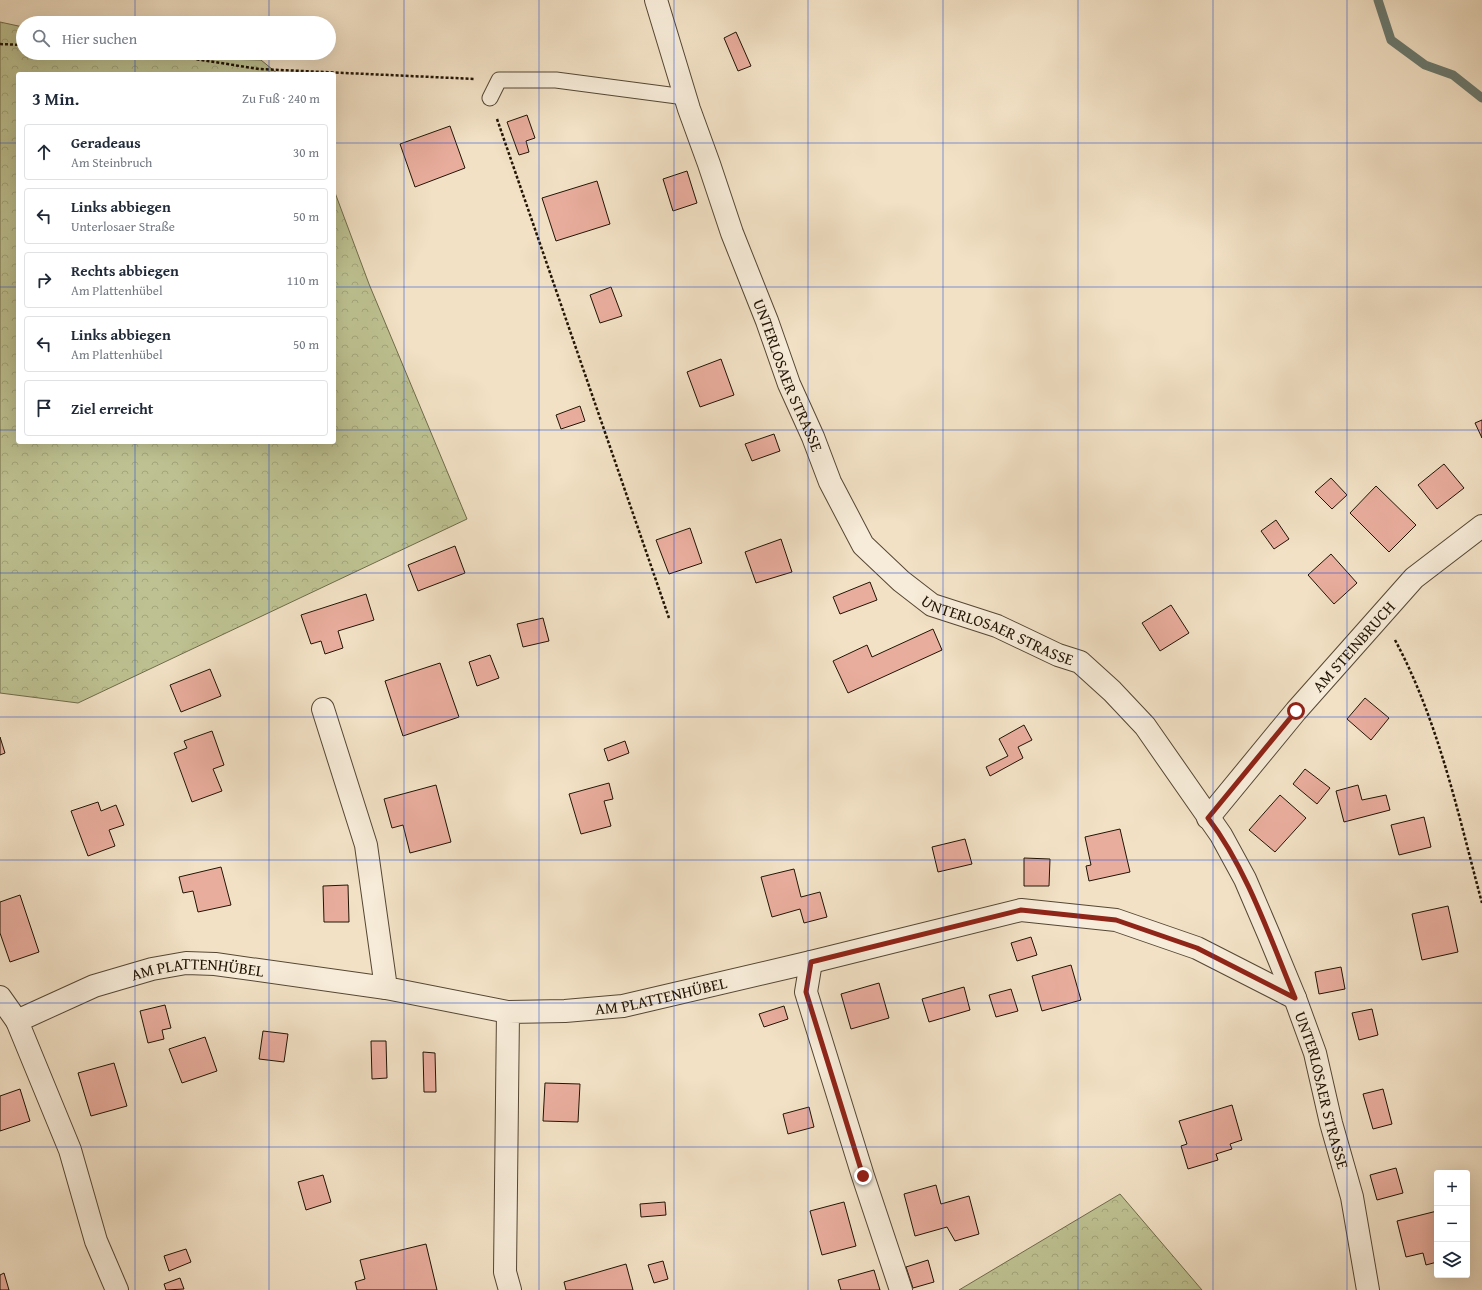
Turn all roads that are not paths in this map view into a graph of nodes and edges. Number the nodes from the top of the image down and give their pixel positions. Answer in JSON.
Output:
{"nodes":[{"id":1,"x":656,"y":0,"type":"edge"},
{"id":2,"x":685,"y":97,"type":"junction"},
{"id":3,"x":490,"y":98,"type":"road end"},
{"id":4,"x":1482,"y":526,"type":"edge"},
{"id":5,"x":323,"y":710,"type":"dead end"},
{"id":6,"x":1208,"y":818,"type":"junction"},
{"id":7,"x":811,"y":962,"type":"junction"},
{"id":8,"x":386,"y":988,"type":"junction"},
{"id":9,"x":0,"y":997,"type":"edge"},
{"id":10,"x":1295,"y":998,"type":"junction"},
{"id":11,"x":508,"y":1012,"type":"junction"},
{"id":12,"x":17,"y":1021,"type":"junction"},
{"id":13,"x":117,"y":1290,"type":"edge"},
{"id":14,"x":510,"y":1290,"type":"edge"},
{"id":15,"x":901,"y":1290,"type":"edge"},
{"id":16,"x":1368,"y":1290,"type":"edge"}],
"edges":[{"from":1,"to":2,"type":"street","name":"UNTERLOSAER STRASSE"},
{"from":2,"to":3,"type":"lane"},
{"from":2,"to":6,"type":"street","name":"UNTERLOSAER STRASSE"},
{"from":4,"to":6,"type":"street","name":"AM STEINBRUCH"},
{"from":5,"to":8,"type":"street"},
{"from":6,"to":10,"type":"street","name":"UNTERLOSAER STRASSE"},
{"from":7,"to":10,"type":"street","name":"AM PLATTENHÜBEL"},
{"from":7,"to":11,"type":"street","name":"AM PLATTENHÜBEL"},
{"from":7,"to":15,"type":"street"},
{"from":8,"to":11,"type":"street","name":"AM PLATTENHÜBEL"},
{"from":8,"to":12,"type":"street","name":"AM PLATTENHÜBEL"},
{"from":9,"to":12,"type":"street"},
{"from":10,"to":16,"type":"street","name":"UNTERLOSAER STRASSE"},
{"from":11,"to":14,"type":"street"},
{"from":12,"to":13,"type":"street"}]}
